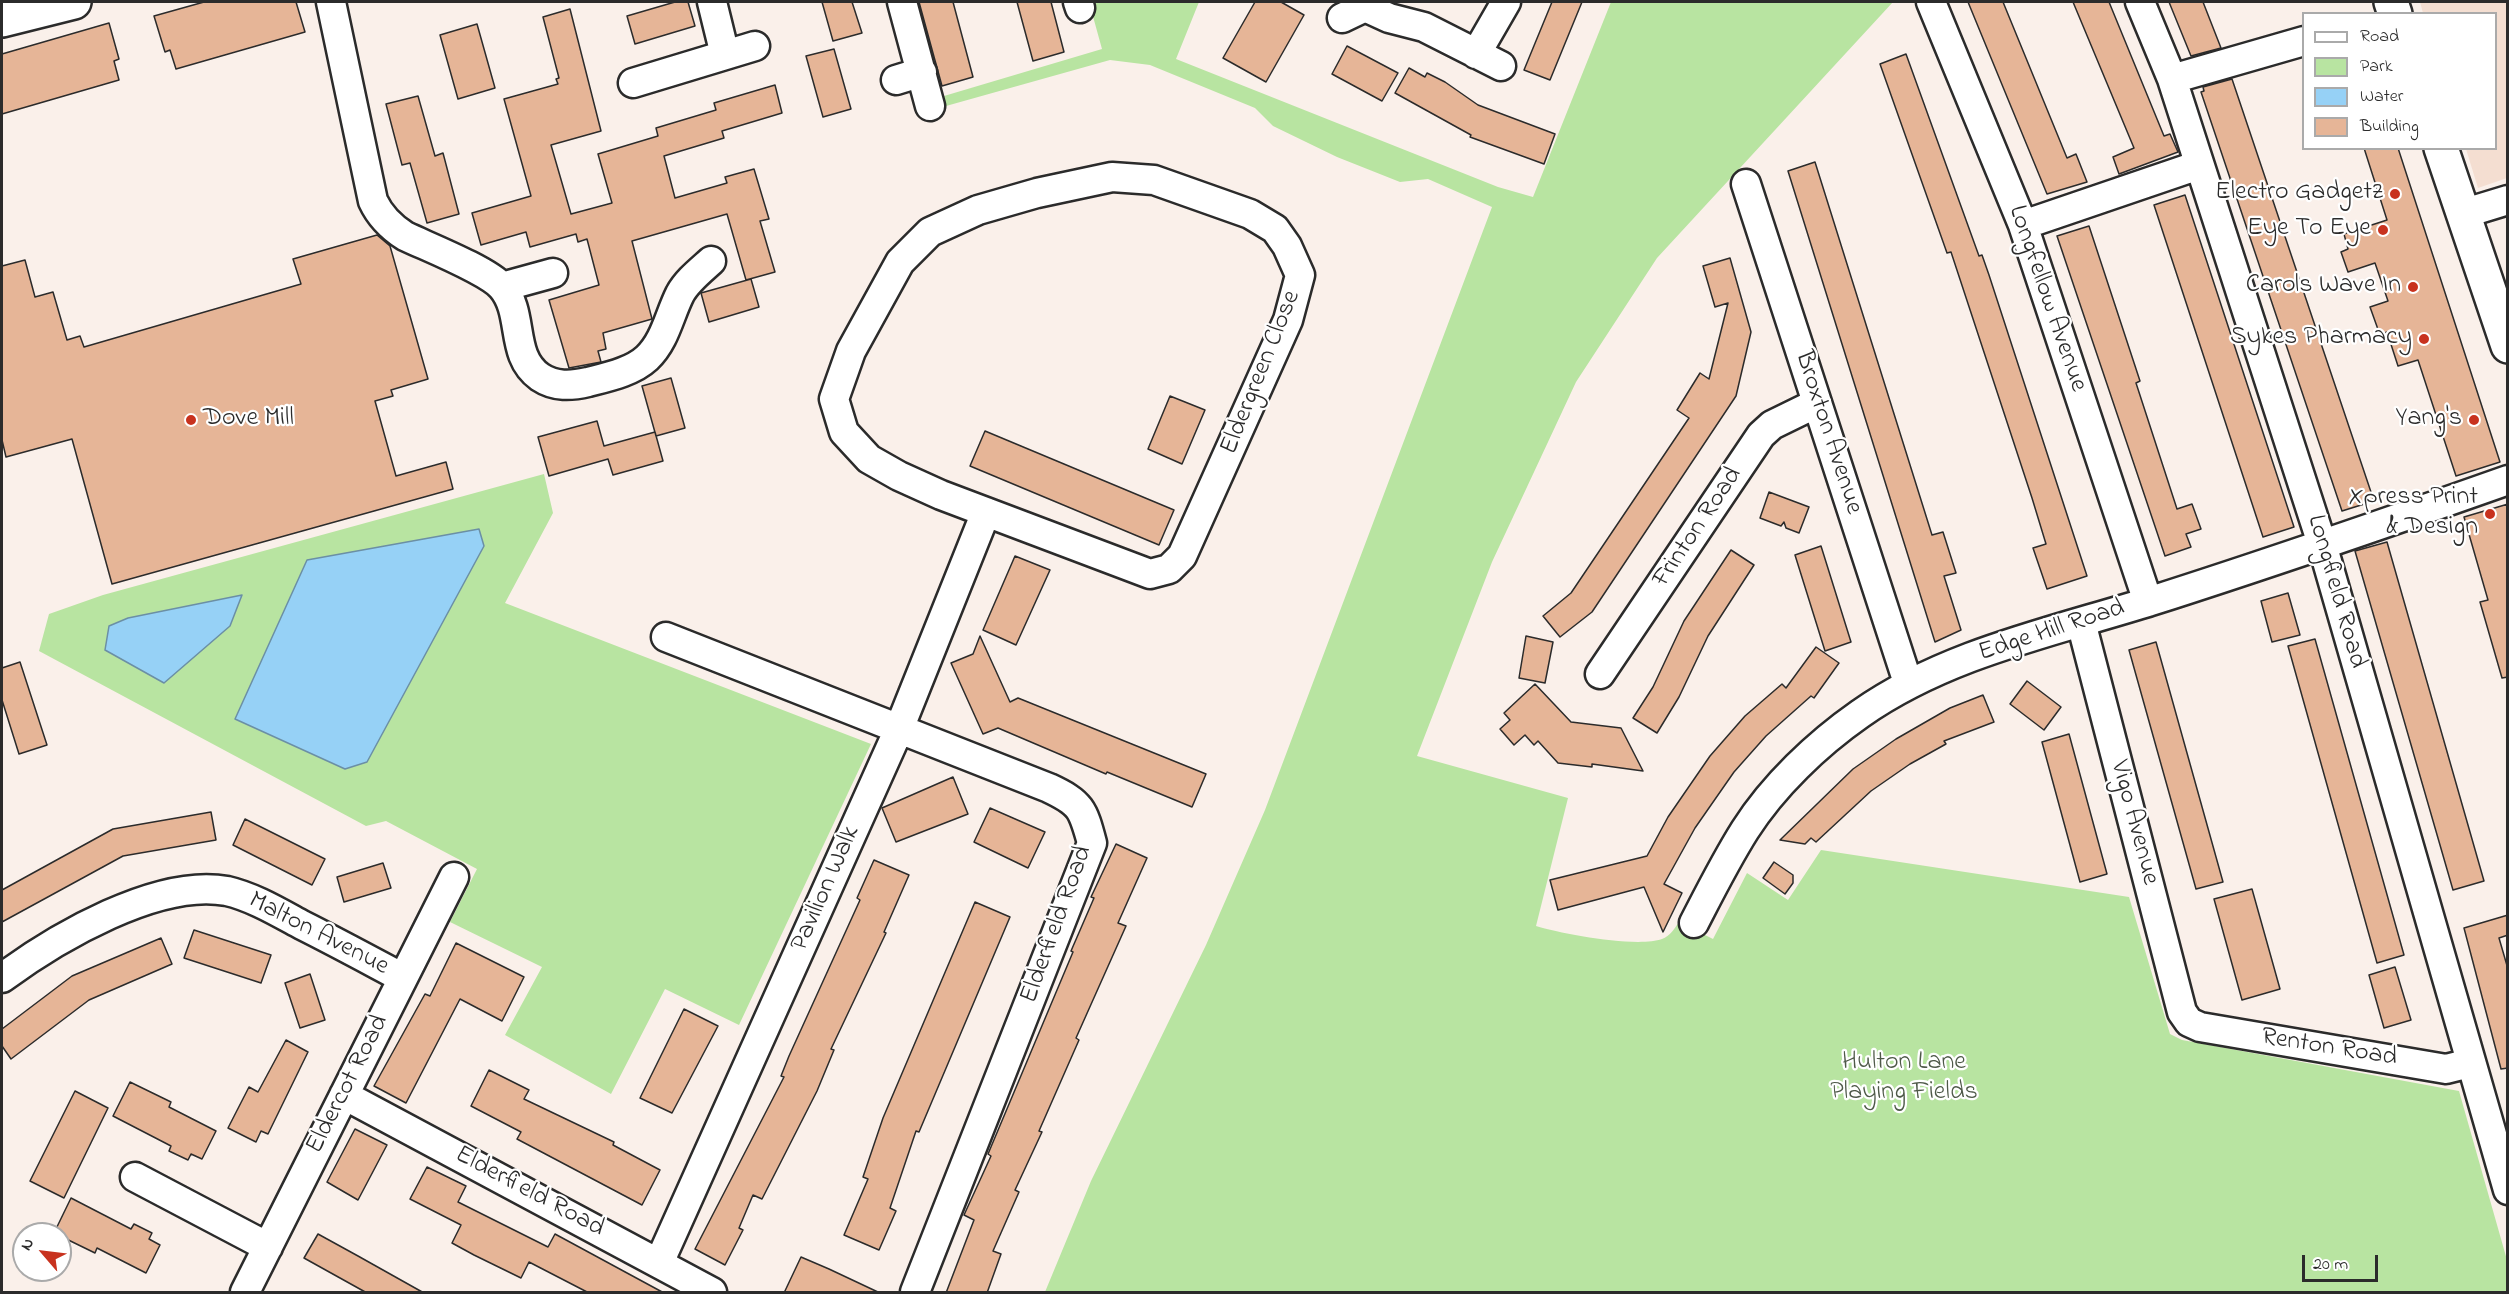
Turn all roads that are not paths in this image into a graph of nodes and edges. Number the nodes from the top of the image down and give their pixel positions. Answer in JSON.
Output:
{"nodes":[{"id":1,"x":74,"y":2,"type":"edge"},
{"id":2,"x":331,"y":2,"type":"edge"},
{"id":3,"x":712,"y":2,"type":"edge"},
{"id":4,"x":902,"y":2,"type":"edge"},
{"id":5,"x":1506,"y":2,"type":"edge"},
{"id":6,"x":1930,"y":2,"type":"edge"},
{"id":7,"x":2140,"y":2,"type":"edge"},
{"id":8,"x":1358,"y":9,"type":"edge"},
{"id":9,"x":2,"y":20,"type":"edge"},
{"id":10,"x":2302,"y":41,"type":"edge"},
{"id":11,"x":755,"y":46,"type":"dead end"},
{"id":12,"x":725,"y":55,"type":"junction"},
{"id":13,"x":2172,"y":79,"type":"junction"},
{"id":14,"x":633,"y":83,"type":"dead end"},
{"id":15,"x":930,"y":106,"type":"dead end"},
{"id":16,"x":2441,"y":150,"type":"edge"},
{"id":17,"x":2199,"y":165,"type":"junction"},
{"id":18,"x":1746,"y":183,"type":"dead end"},
{"id":19,"x":2508,"y":201,"type":"edge"},
{"id":20,"x":2462,"y":214,"type":"junction"},
{"id":21,"x":2023,"y":225,"type":"junction"},
{"id":22,"x":711,"y":261,"type":"dead end"},
{"id":23,"x":553,"y":273,"type":"dead end"},
{"id":24,"x":502,"y":287,"type":"junction"},
{"id":25,"x":2508,"y":346,"type":"edge"},
{"id":26,"x":1817,"y":403,"type":"junction"},
{"id":27,"x":2508,"y":480,"type":"edge"},
{"id":28,"x":986,"y":512,"type":"junction"},
{"id":29,"x":2322,"y":544,"type":"junction"},
{"id":30,"x":2148,"y":602,"type":"junction"},
{"id":31,"x":2081,"y":622,"type":"junction"},
{"id":32,"x":666,"y":637,"type":"dead end"},
{"id":33,"x":1600,"y":674,"type":"dead end"},
{"id":34,"x":1908,"y":683,"type":"junction"},
{"id":35,"x":899,"y":729,"type":"junction"},
{"id":36,"x":454,"y":877,"type":"dead end"},
{"id":37,"x":1694,"y":923,"type":"dead end"},
{"id":38,"x":2,"y":978,"type":"edge"},
{"id":39,"x":403,"y":978,"type":"junction"},
{"id":40,"x":2189,"y":1022,"type":"joint"},
{"id":41,"x":2470,"y":1064,"type":"junction"},
{"id":42,"x":344,"y":1095,"type":"junction"},
{"id":43,"x":135,"y":1177,"type":"dead end"},
{"id":44,"x":2508,"y":1190,"type":"edge"},
{"id":45,"x":267,"y":1246,"type":"junction"},
{"id":46,"x":659,"y":1263,"type":"junction"},
{"id":47,"x":245,"y":1293,"type":"edge"},
{"id":48,"x":712,"y":1293,"type":"edge"},
{"id":49,"x":915,"y":1293,"type":"edge"}],
"edges":[{"from":1,"to":9,"type":"main road"},
{"from":2,"to":24,"type":"street"},
{"from":3,"to":12,"type":"street"},
{"from":4,"to":15,"type":"street"},
{"from":5,"to":8,"type":"street"},
{"from":6,"to":21,"type":"street","name":"Longfellow Avenue"},
{"from":7,"to":13,"type":"street","name":"Longfield Road"},
{"from":10,"to":13,"type":"street"},
{"from":11,"to":12,"type":"street"},
{"from":12,"to":14,"type":"street"},
{"from":13,"to":17,"type":"street","name":"Longfield Road"},
{"from":16,"to":20,"type":"main road"},
{"from":17,"to":21,"type":"street"},
{"from":17,"to":29,"type":"street","name":"Longfield Road"},
{"from":18,"to":26,"type":"street","name":"Broxton Avenue"},
{"from":19,"to":20,"type":"street"},
{"from":20,"to":25,"type":"main road"},
{"from":21,"to":30,"type":"street","name":"Longfellow Avenue"},
{"from":22,"to":24,"type":"street"},
{"from":23,"to":24,"type":"street"},
{"from":26,"to":33,"type":"street","name":"Frinton Road"},
{"from":26,"to":34,"type":"street","name":"Broxton Avenue"},
{"from":27,"to":29,"type":"street","name":"Edge Hill Road"},
{"from":28,"to":28,"type":"street","name":"Eldergreen Close"},
{"from":28,"to":35,"type":"street","name":"Pavilion Walk"},
{"from":29,"to":30,"type":"street","name":"Edge Hill Road"},
{"from":29,"to":41,"type":"street","name":"Longfield Road"},
{"from":30,"to":31,"type":"street","name":"Edge Hill Road"},
{"from":31,"to":34,"type":"street","name":"Edge Hill Road"},
{"from":31,"to":40,"type":"street","name":"Vigo Avenue"},
{"from":32,"to":35,"type":"street","name":"Elderfield Road"},
{"from":34,"to":37,"type":"street","name":"Edge Hill Road"},
{"from":35,"to":46,"type":"street","name":"Pavilion Walk"},
{"from":35,"to":49,"type":"street","name":"Elderfield Road"},
{"from":36,"to":39,"type":"street","name":"Eldercot Road"},
{"from":38,"to":39,"type":"street","name":"Malton Avenue"},
{"from":39,"to":42,"type":"street","name":"Eldercot Road"},
{"from":40,"to":41,"type":"street","name":"Renton Road"},
{"from":41,"to":44,"type":"street","name":"Longfield Road"},
{"from":42,"to":45,"type":"street","name":"Eldercot Road"},
{"from":42,"to":46,"type":"street","name":"Elderfield Road"},
{"from":43,"to":45,"type":"street"},
{"from":45,"to":47,"type":"street","name":"Eldercot Road"},
{"from":46,"to":48,"type":"street","name":"Elderfield Road"}]}
